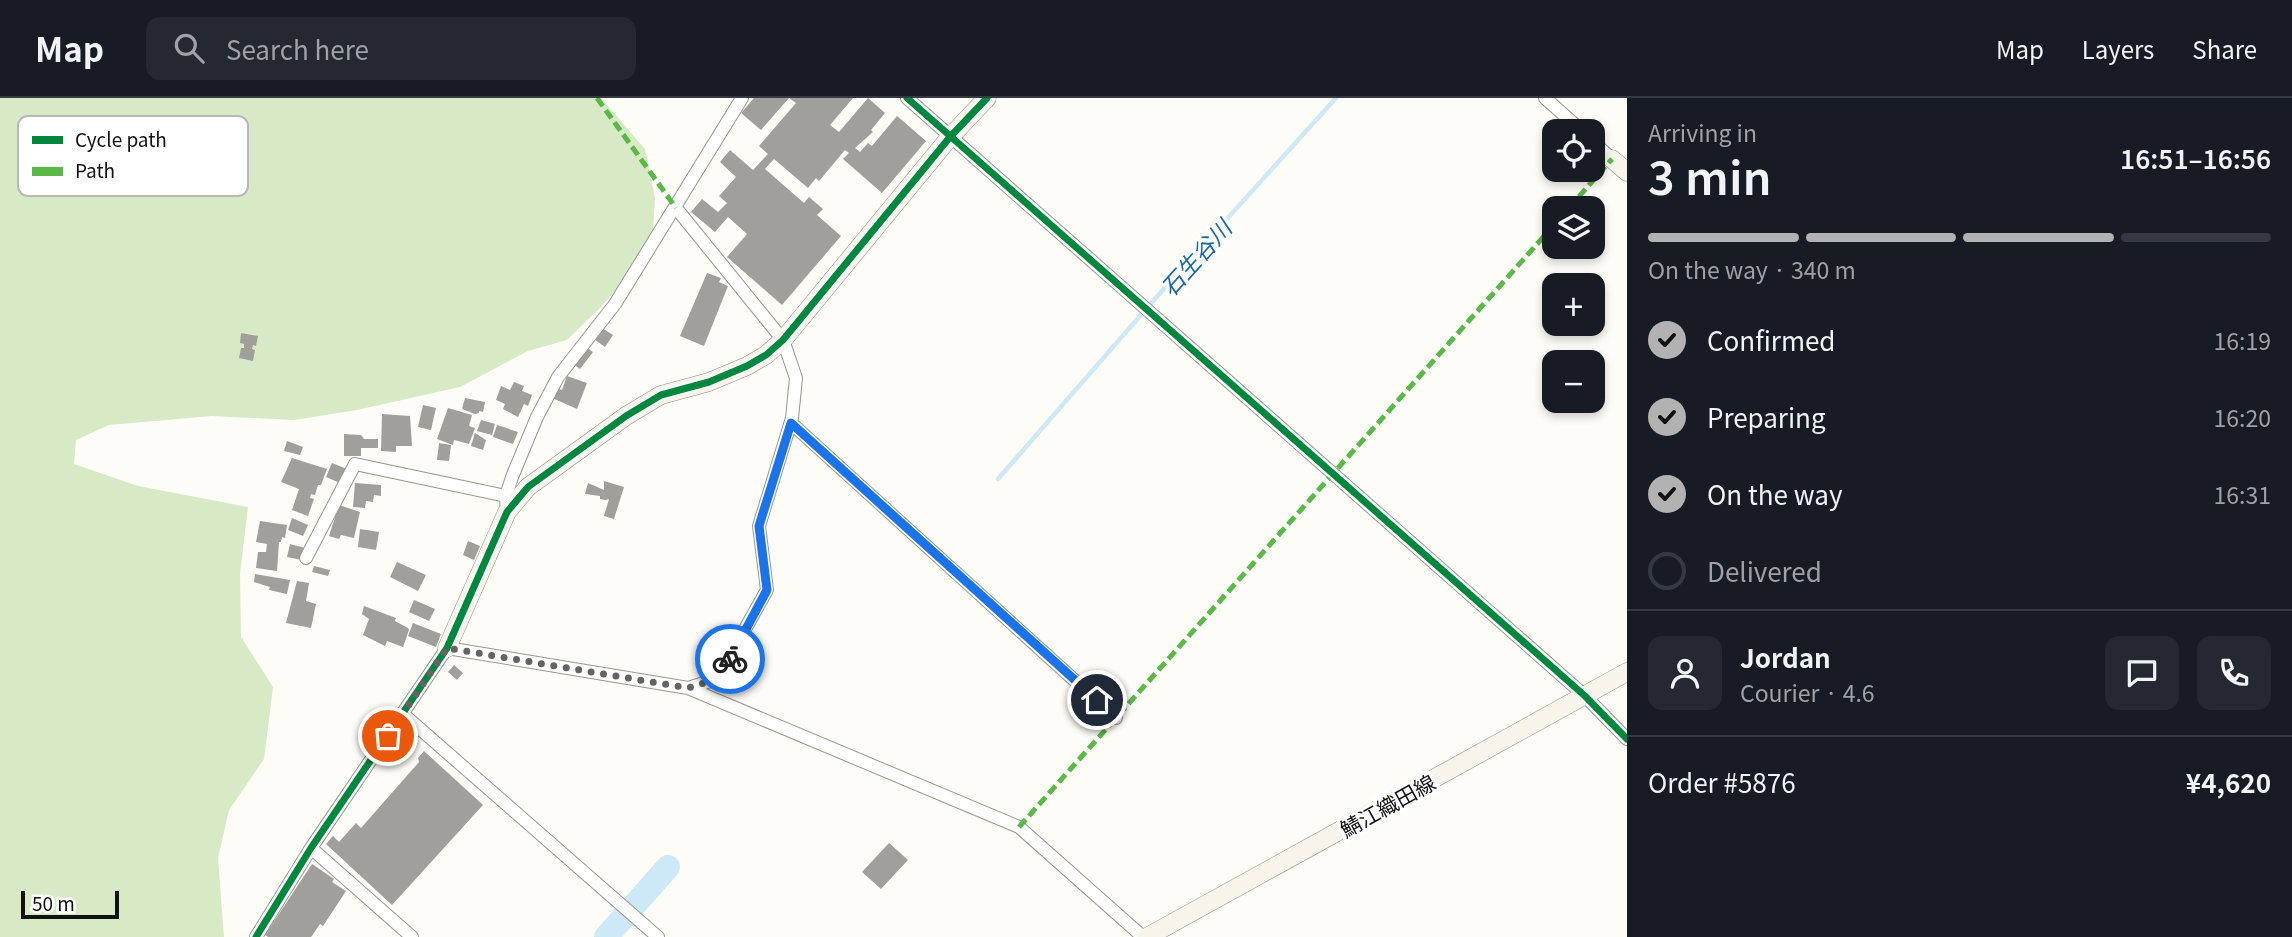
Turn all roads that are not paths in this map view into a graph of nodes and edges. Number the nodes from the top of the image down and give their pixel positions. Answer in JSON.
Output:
{"nodes":[{"id":1,"x":743,"y":98,"type":"edge"},
{"id":2,"x":907,"y":98,"type":"edge"},
{"id":3,"x":987,"y":98,"type":"edge"},
{"id":4,"x":1545,"y":98,"type":"edge"},
{"id":5,"x":1569,"y":119,"type":"edge"},
{"id":6,"x":950,"y":137,"type":"junction"},
{"id":7,"x":1605,"y":153,"type":"edge"},
{"id":8,"x":1612,"y":159,"type":"joint"},
{"id":9,"x":1627,"y":172,"type":"edge"},
{"id":10,"x":676,"y":208,"type":"junction"},
{"id":11,"x":783,"y":340,"type":"junction"},
{"id":12,"x":791,"y":423,"type":"junction"},
{"id":13,"x":507,"y":504,"type":"junction"},
{"id":14,"x":306,"y":558,"type":"dead end"},
{"id":15,"x":447,"y":648,"type":"junction"},
{"id":16,"x":1627,"y":672,"type":"edge"},
{"id":17,"x":688,"y":688,"type":"junction"},
{"id":18,"x":1585,"y":695,"type":"junction"},
{"id":19,"x":403,"y":714,"type":"junction"},
{"id":20,"x":1116,"y":718,"type":"dead end"},
{"id":21,"x":1627,"y":739,"type":"edge"},
{"id":22,"x":311,"y":848,"type":"junction"},
{"id":23,"x":256,"y":937,"type":"edge"},
{"id":24,"x":412,"y":937,"type":"edge"},
{"id":25,"x":658,"y":937,"type":"edge"},
{"id":26,"x":1145,"y":937,"type":"edge"}],
"edges":[{"from":1,"to":10,"type":"street"},
{"from":2,"to":6,"type":"street"},
{"from":3,"to":6,"type":"street"},
{"from":4,"to":5,"type":"street"},
{"from":6,"to":11,"type":"street"},
{"from":6,"to":18,"type":"street"},
{"from":7,"to":8,"type":"street"},
{"from":8,"to":9,"type":"street"},
{"from":10,"to":11,"type":"street"},
{"from":10,"to":13,"type":"street"},
{"from":11,"to":12,"type":"street"},
{"from":11,"to":13,"type":"street"},
{"from":12,"to":17,"type":"street"},
{"from":12,"to":20,"type":"street"},
{"from":13,"to":14,"type":"street"},
{"from":13,"to":15,"type":"street"},
{"from":15,"to":17,"type":"street"},
{"from":15,"to":19,"type":"street"},
{"from":16,"to":18,"type":"street","name":"鯖江織田線"},
{"from":17,"to":26,"type":"street"},
{"from":18,"to":21,"type":"street"},
{"from":18,"to":26,"type":"street","name":"鯖江織田線"},
{"from":19,"to":22,"type":"street"},
{"from":19,"to":25,"type":"street"},
{"from":22,"to":23,"type":"street"},
{"from":22,"to":24,"type":"street"}]}
